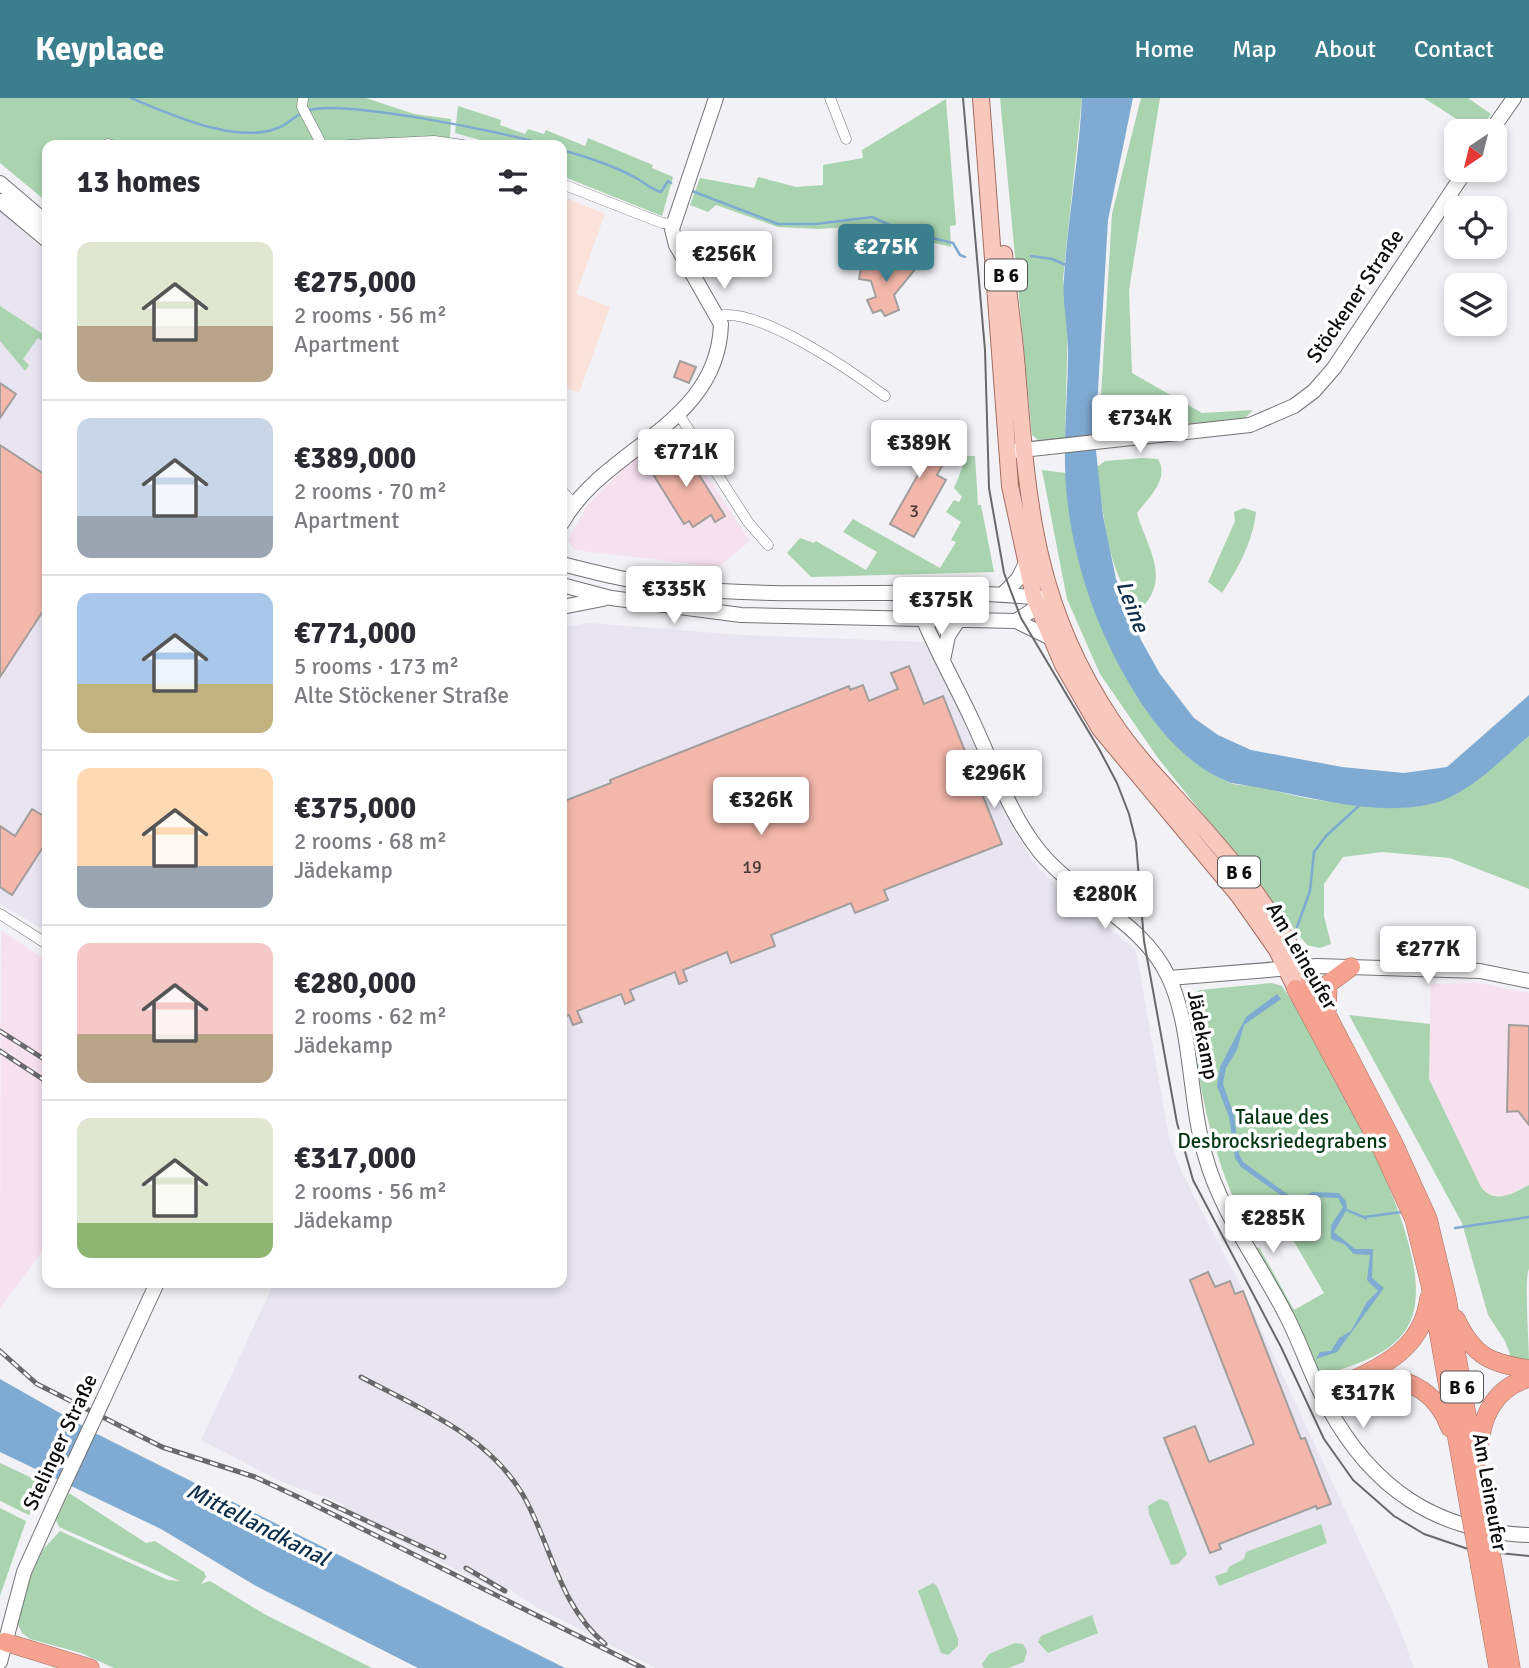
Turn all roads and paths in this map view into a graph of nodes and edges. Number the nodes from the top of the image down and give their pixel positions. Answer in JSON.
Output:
{"nodes":[{"id":1,"x":830,"y":98,"type":"edge"},
{"id":2,"x":981,"y":98,"type":"edge"},
{"id":3,"x":992,"y":98,"type":"edge"},
{"id":4,"x":1514,"y":98,"type":"edge"},
{"id":5,"x":712,"y":99,"type":"edge"},
{"id":6,"x":302,"y":100,"type":"edge"},
{"id":7,"x":1499,"y":119,"type":"edge"},
{"id":8,"x":846,"y":139,"type":"dead end"},
{"id":9,"x":320,"y":140,"type":"edge"},
{"id":10,"x":1458,"y":182,"type":"edge"},
{"id":11,"x":0,"y":183,"type":"edge"},
{"id":12,"x":567,"y":186,"type":"edge"},
{"id":13,"x":0,"y":201,"type":"edge"},
{"id":14,"x":42,"y":219,"type":"edge"},
{"id":15,"x":673,"y":224,"type":"junction"},
{"id":16,"x":42,"y":236,"type":"edge"},
{"id":17,"x":718,"y":316,"type":"junction"},
{"id":18,"x":885,"y":396,"type":"dead end"},
{"id":19,"x":680,"y":416,"type":"junction"},
{"id":20,"x":1015,"y":451,"type":"junction"},
{"id":21,"x":567,"y":496,"type":"edge"},
{"id":22,"x":574,"y":504,"type":"junction"},
{"id":23,"x":567,"y":515,"type":"edge"},
{"id":24,"x":768,"y":545,"type":"dead end"},
{"id":25,"x":567,"y":565,"type":"edge"},
{"id":26,"x":1025,"y":565,"type":"junction"},
{"id":27,"x":567,"y":586,"type":"edge"},
{"id":28,"x":1003,"y":594,"type":"junction"},
{"id":29,"x":898,"y":595,"type":"junction"},
{"id":30,"x":611,"y":598,"type":"junction"},
{"id":31,"x":1041,"y":601,"type":"junction"},
{"id":32,"x":567,"y":606,"type":"edge"},
{"id":33,"x":923,"y":619,"type":"junction"},
{"id":34,"x":959,"y":619,"type":"junction"},
{"id":35,"x":1016,"y":621,"type":"junction"},
{"id":36,"x":1051,"y":638,"type":"junction"},
{"id":37,"x":943,"y":660,"type":"junction"},
{"id":38,"x":0,"y":914,"type":"edge"},
{"id":39,"x":42,"y":941,"type":"edge"},
{"id":40,"x":1351,"y":967,"type":"junction"},
{"id":41,"x":1299,"y":976,"type":"junction"},
{"id":42,"x":1170,"y":978,"type":"junction"},
{"id":43,"x":1529,"y":981,"type":"edge"},
{"id":44,"x":1327,"y":1015,"type":"junction"},
{"id":45,"x":1430,"y":1284,"type":"junction"},
{"id":46,"x":155,"y":1288,"type":"edge"},
{"id":47,"x":1447,"y":1298,"type":"junction"},
{"id":48,"x":1521,"y":1374,"type":"edge"},
{"id":49,"x":1324,"y":1400,"type":"junction"},
{"id":50,"x":1477,"y":1475,"type":"junction"},
{"id":51,"x":1474,"y":1508,"type":"junction"},
{"id":52,"x":1529,"y":1535,"type":"edge"},
{"id":53,"x":5,"y":1642,"type":"junction"},
{"id":54,"x":0,"y":1662,"type":"edge"},
{"id":55,"x":1500,"y":1666,"type":"edge"},
{"id":56,"x":90,"y":1668,"type":"edge"}],
"edges":[{"from":1,"to":8,"type":"street"},
{"from":2,"to":20,"type":"main road","name":"Am Leineufer","number":"B 6"},
{"from":3,"to":20,"type":"main road","name":"Am Leineufer","number":"B 6"},
{"from":4,"to":7,"type":"main road"},
{"from":5,"to":15,"type":"main road"},
{"from":6,"to":9,"type":"street"},
{"from":10,"to":20,"type":"main road","name":"Stöckener Straße"},
{"from":11,"to":14,"type":"main road"},
{"from":12,"to":15,"type":"street"},
{"from":13,"to":16,"type":"main road"},
{"from":15,"to":17,"type":"main road"},
{"from":17,"to":18,"type":"street"},
{"from":17,"to":19,"type":"main road"},
{"from":19,"to":22,"type":"main road"},
{"from":19,"to":24,"type":"street"},
{"from":20,"to":26,"type":"main road","name":"Am Leineufer","number":"B 6"},
{"from":20,"to":31,"type":"main road","name":"Am Leineufer","number":"B 6"},
{"from":21,"to":22,"type":"street"},
{"from":22,"to":23,"type":"main road"},
{"from":25,"to":29,"type":"main road"},
{"from":26,"to":28,"type":"main road"},
{"from":26,"to":31,"type":"main road","name":"Am Leineufer","number":"B 6"},
{"from":27,"to":30,"type":"main road"},
{"from":28,"to":29,"type":"main road"},
{"from":28,"to":31,"type":"main road"},
{"from":29,"to":33,"type":"main road","name":"Jädekamp"},
{"from":30,"to":32,"type":"main road"},
{"from":30,"to":33,"type":"main road"},
{"from":31,"to":35,"type":"main road"},
{"from":31,"to":36,"type":"main road","name":"Am Leineufer","number":"B 6"},
{"from":31,"to":41,"type":"main road","name":"Am Leineufer","number":"B 6"},
{"from":33,"to":34,"type":"main road"},
{"from":33,"to":37,"type":"main road","name":"Jädekamp"},
{"from":34,"to":35,"type":"main road"},
{"from":34,"to":37,"type":"main road"},
{"from":35,"to":36,"type":"main road"},
{"from":36,"to":41,"type":"main road","name":"Am Leineufer","number":"B 6"},
{"from":37,"to":42,"type":"main road","name":"Jädekamp"},
{"from":38,"to":39,"type":"street"},
{"from":40,"to":41,"type":"main road","name":"Jädekamp"},
{"from":40,"to":43,"type":"main road","name":"Jädekamp"},
{"from":40,"to":44,"type":"highway"},
{"from":41,"to":42,"type":"main road","name":"Jädekamp"},
{"from":41,"to":44,"type":"highway","name":"Am Leineufer","number":"B 6"},
{"from":41,"to":45,"type":"highway","name":"Am Leineufer","number":"B 6"},
{"from":42,"to":49,"type":"main road","name":"Jädekamp"},
{"from":44,"to":47,"type":"highway","name":"Am Leineufer","number":"B 6"},
{"from":45,"to":49,"type":"highway"},
{"from":45,"to":51,"type":"highway","name":"Am Leineufer","number":"B 6"},
{"from":46,"to":53,"type":"main road","name":"Stelinger Straße","bridge":true},
{"from":47,"to":48,"type":"highway"},
{"from":47,"to":50,"type":"highway","name":"Am Leineufer","number":"B 6"},
{"from":48,"to":50,"type":"highway"},
{"from":49,"to":51,"type":"highway"},
{"from":49,"to":52,"type":"main road","name":"Jädekamp"},
{"from":50,"to":51,"type":"highway","name":"Am Leineufer","number":"B 6"},
{"from":51,"to":55,"type":"highway","name":"Am Leineufer","number":"B 6","bridge":true},
{"from":53,"to":54,"type":"main road","name":"Stelinger Straße"},
{"from":53,"to":56,"type":"highway"}]}
